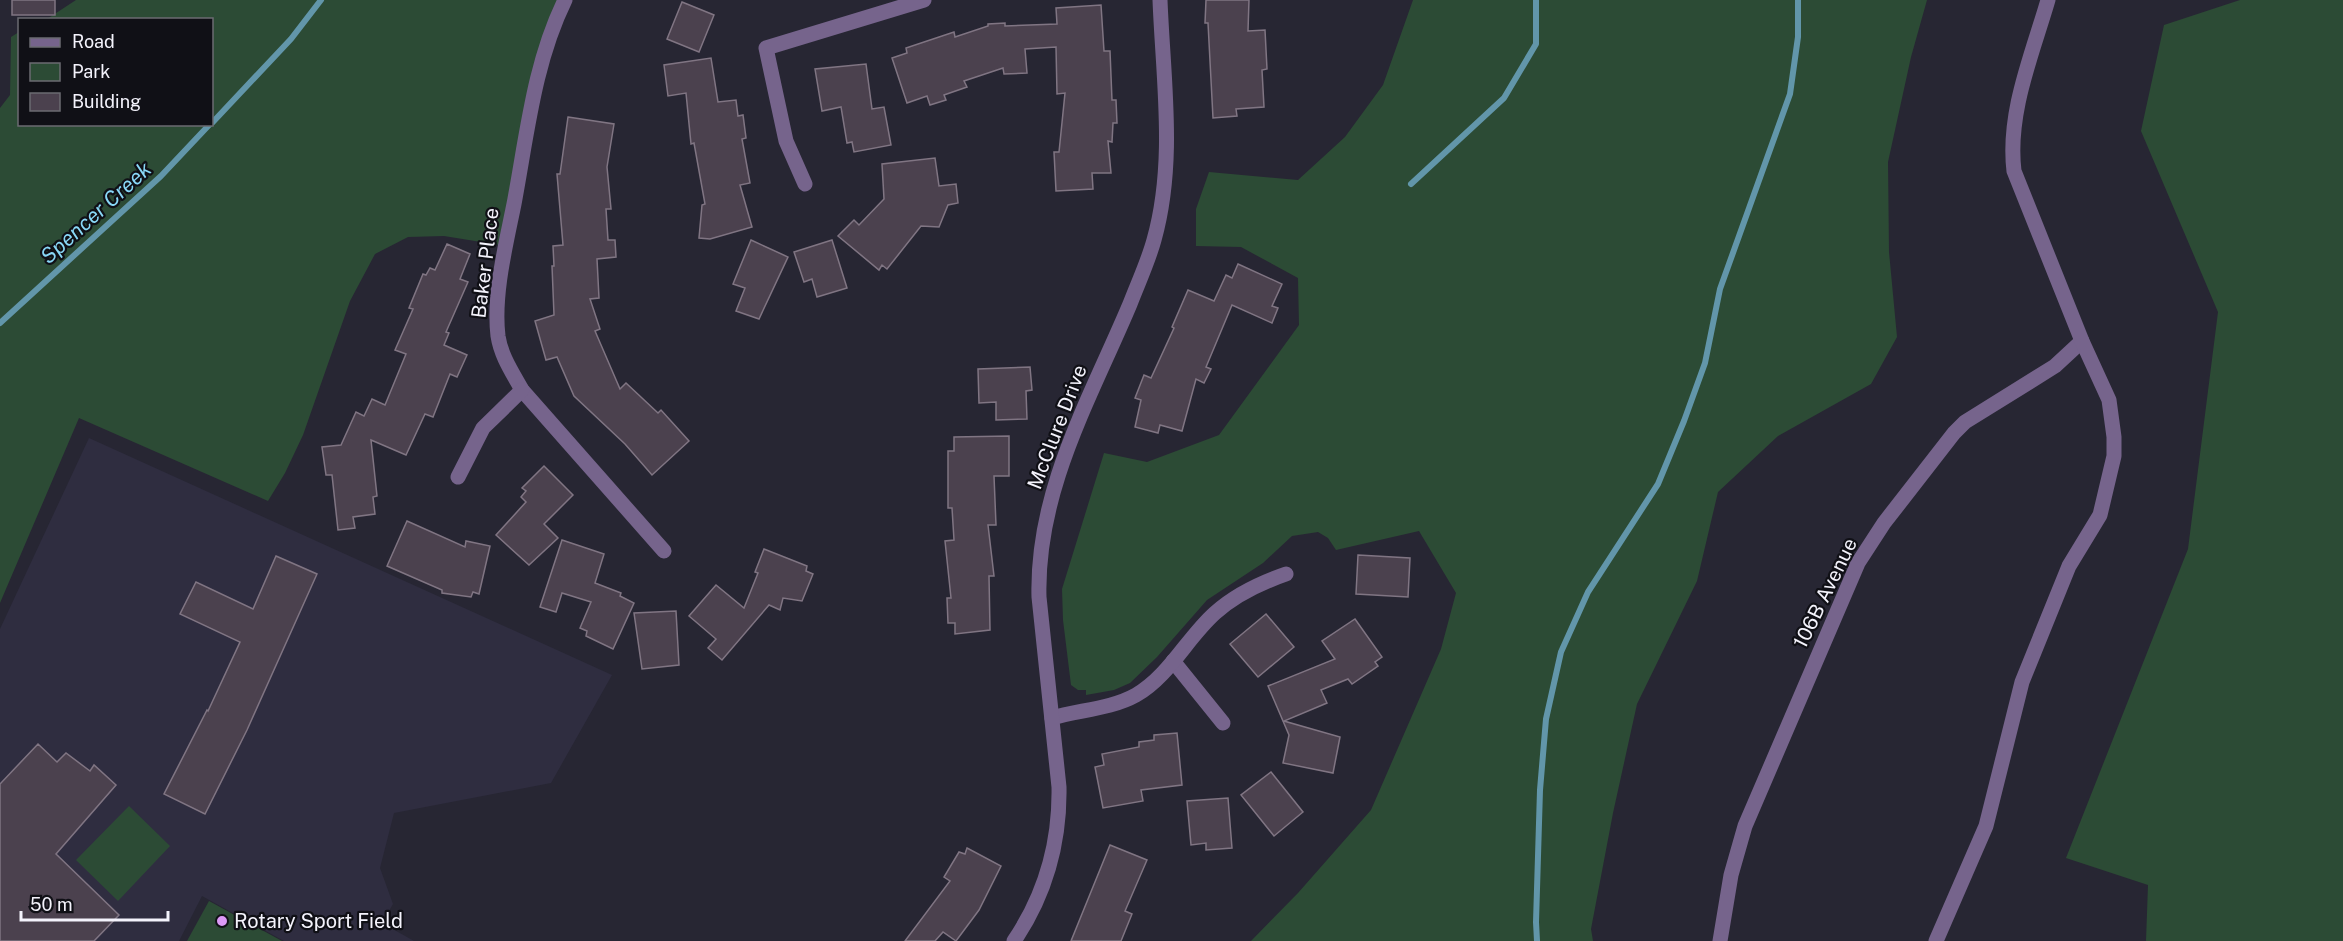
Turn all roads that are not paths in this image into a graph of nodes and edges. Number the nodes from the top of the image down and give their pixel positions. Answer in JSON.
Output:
{"nodes":[{"id":1,"x":565,"y":0,"type":"edge"},
{"id":2,"x":924,"y":0,"type":"edge"},
{"id":3,"x":1160,"y":0,"type":"edge"},
{"id":4,"x":2048,"y":0,"type":"edge"},
{"id":5,"x":805,"y":184,"type":"dead end"},
{"id":6,"x":2082,"y":340,"type":"junction"},
{"id":7,"x":522,"y":390,"type":"junction"},
{"id":8,"x":458,"y":477,"type":"dead end"},
{"id":9,"x":664,"y":551,"type":"dead end"},
{"id":10,"x":1287,"y":574,"type":"dead end"},
{"id":11,"x":1173,"y":661,"type":"junction"},
{"id":12,"x":1052,"y":718,"type":"junction"},
{"id":13,"x":1223,"y":723,"type":"dead end"},
{"id":14,"x":1014,"y":941,"type":"edge"},
{"id":15,"x":1720,"y":941,"type":"edge"},
{"id":16,"x":1936,"y":941,"type":"edge"}],
"edges":[{"from":1,"to":7,"type":"street","name":"Baker Place"},
{"from":2,"to":5,"type":"street"},
{"from":3,"to":12,"type":"street","name":"McClure Drive"},
{"from":4,"to":6,"type":"street"},
{"from":6,"to":15,"type":"street","name":"106B Avenue"},
{"from":6,"to":16,"type":"street"},
{"from":7,"to":8,"type":"street"},
{"from":7,"to":9,"type":"street","name":"Baker Place"},
{"from":10,"to":11,"type":"street"},
{"from":11,"to":12,"type":"street"},
{"from":11,"to":13,"type":"street"},
{"from":12,"to":14,"type":"street","name":"McClure Drive"}]}
